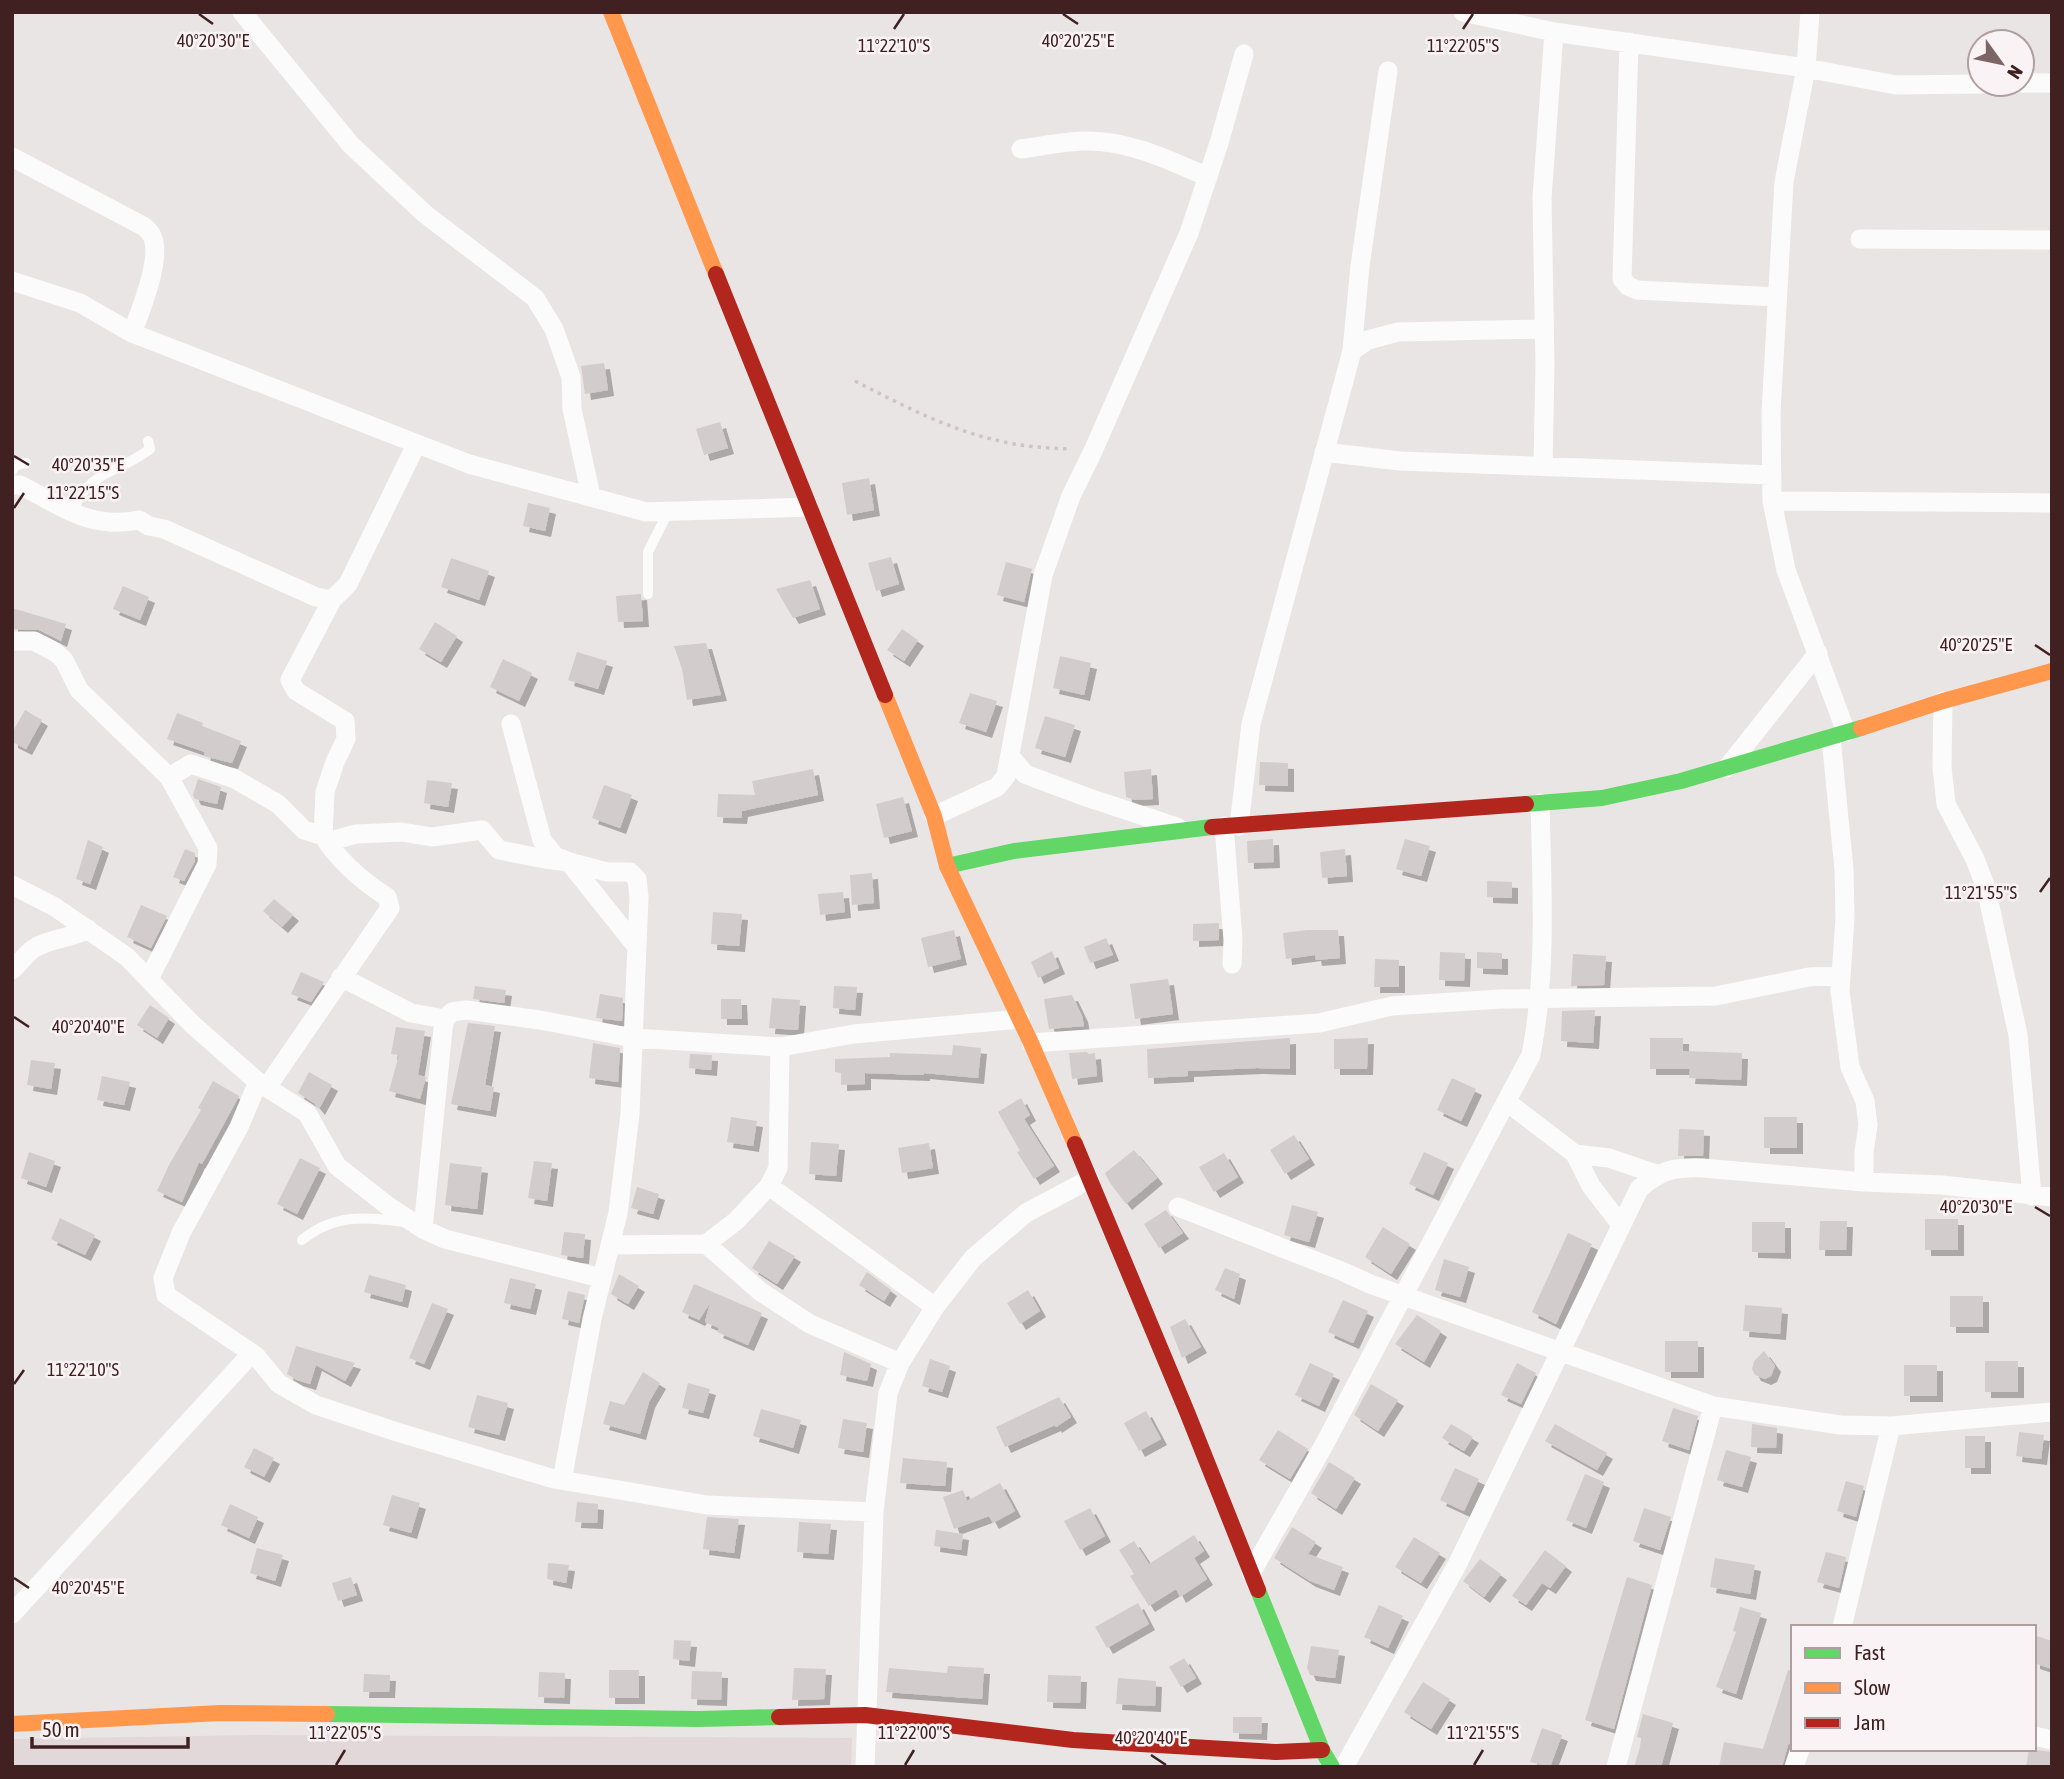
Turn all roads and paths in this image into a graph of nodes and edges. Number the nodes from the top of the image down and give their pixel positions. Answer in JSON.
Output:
{"nodes":[{"id":1,"x":242,"y":12,"type":"edge"},
{"id":2,"x":611,"y":12,"type":"edge"},
{"id":3,"x":1463,"y":12,"type":"edge"},
{"id":4,"x":1810,"y":12,"type":"edge"},
{"id":5,"x":1535,"y":20,"type":"edge"},
{"id":6,"x":1554,"y":32,"type":"junction"},
{"id":7,"x":1629,"y":42,"type":"junction"},
{"id":8,"x":1244,"y":54,"type":"dead end"},
{"id":9,"x":1806,"y":68,"type":"junction"},
{"id":10,"x":1388,"y":71,"type":"dead end"},
{"id":11,"x":1966,"y":84,"type":"edge"},
{"id":12,"x":1021,"y":149,"type":"dead end"},
{"id":13,"x":12,"y":158,"type":"edge"},
{"id":14,"x":1208,"y":177,"type":"junction"},
{"id":15,"x":1860,"y":239,"type":"dead end"},
{"id":16,"x":2052,"y":240,"type":"edge"},
{"id":17,"x":12,"y":281,"type":"edge"},
{"id":18,"x":1777,"y":297,"type":"junction"},
{"id":19,"x":1544,"y":329,"type":"junction"},
{"id":20,"x":132,"y":333,"type":"junction"},
{"id":21,"x":1352,"y":351,"type":"junction"},
{"id":22,"x":855,"y":381,"type":"dead end"},
{"id":23,"x":148,"y":441,"type":"dead end"},
{"id":24,"x":416,"y":445,"type":"junction"},
{"id":25,"x":1093,"y":451,"type":"junction"},
{"id":26,"x":1324,"y":452,"type":"junction"},
{"id":27,"x":26,"y":463,"type":"dead end"},
{"id":28,"x":1543,"y":466,"type":"junction"},
{"id":29,"x":12,"y":471,"type":"edge"},
{"id":30,"x":1772,"y":475,"type":"junction"},
{"id":31,"x":12,"y":485,"type":"edge"},
{"id":32,"x":591,"y":496,"type":"junction"},
{"id":33,"x":1772,"y":501,"type":"junction"},
{"id":34,"x":2052,"y":503,"type":"edge"},
{"id":35,"x":809,"y":507,"type":"junction"},
{"id":36,"x":668,"y":512,"type":"junction"},
{"id":37,"x":71,"y":514,"type":"junction"},
{"id":38,"x":648,"y":594,"type":"dead end"},
{"id":39,"x":332,"y":600,"type":"junction"},
{"id":40,"x":12,"y":641,"type":"edge"},
{"id":41,"x":1818,"y":653,"type":"junction"},
{"id":42,"x":2052,"y":671,"type":"edge"},
{"id":43,"x":1943,"y":701,"type":"junction"},
{"id":44,"x":511,"y":724,"type":"dead end"},
{"id":45,"x":1839,"y":735,"type":"junction"},
{"id":46,"x":1010,"y":756,"type":"junction"},
{"id":47,"x":1727,"y":768,"type":"junction"},
{"id":48,"x":169,"y":777,"type":"junction"},
{"id":49,"x":1540,"y":803,"type":"junction"},
{"id":50,"x":934,"y":816,"type":"junction"},
{"id":51,"x":1232,"y":826,"type":"junction"},
{"id":52,"x":1188,"y":831,"type":"junction"},
{"id":53,"x":325,"y":839,"type":"junction"},
{"id":54,"x":569,"y":862,"type":"junction"},
{"id":55,"x":947,"y":866,"type":"junction"},
{"id":56,"x":12,"y":885,"type":"edge"},
{"id":57,"x":88,"y":929,"type":"junction"},
{"id":58,"x":637,"y":947,"type":"junction"},
{"id":59,"x":1233,"y":964,"type":"dead end"},
{"id":60,"x":12,"y":970,"type":"edge"},
{"id":61,"x":1841,"y":975,"type":"junction"},
{"id":62,"x":341,"y":977,"type":"junction"},
{"id":63,"x":149,"y":979,"type":"junction"},
{"id":64,"x":1540,"y":997,"type":"junction"},
{"id":65,"x":445,"y":1019,"type":"junction"},
{"id":66,"x":1020,"y":1019,"type":"junction"},
{"id":67,"x":633,"y":1038,"type":"junction"},
{"id":68,"x":1031,"y":1043,"type":"junction"},
{"id":69,"x":780,"y":1047,"type":"junction"},
{"id":70,"x":262,"y":1084,"type":"junction"},
{"id":71,"x":1507,"y":1102,"type":"junction"},
{"id":72,"x":1575,"y":1154,"type":"junction"},
{"id":73,"x":1656,"y":1174,"type":"junction"},
{"id":74,"x":1090,"y":1179,"type":"junction"},
{"id":75,"x":1864,"y":1182,"type":"junction"},
{"id":76,"x":769,"y":1186,"type":"junction"},
{"id":77,"x":2042,"y":1196,"type":"edge"},
{"id":78,"x":1178,"y":1207,"type":"dead end"},
{"id":79,"x":1621,"y":1225,"type":"junction"},
{"id":80,"x":419,"y":1226,"type":"junction"},
{"id":81,"x":302,"y":1240,"type":"dead end"},
{"id":82,"x":610,"y":1244,"type":"junction"},
{"id":83,"x":706,"y":1244,"type":"junction"},
{"id":84,"x":601,"y":1278,"type":"junction"},
{"id":85,"x":1403,"y":1296,"type":"junction"},
{"id":86,"x":936,"y":1307,"type":"junction"},
{"id":87,"x":1559,"y":1352,"type":"junction"},
{"id":88,"x":252,"y":1353,"type":"junction"},
{"id":89,"x":900,"y":1363,"type":"junction"},
{"id":90,"x":1713,"y":1406,"type":"junction"},
{"id":91,"x":2052,"y":1412,"type":"edge"},
{"id":92,"x":1891,"y":1426,"type":"junction"},
{"id":93,"x":562,"y":1480,"type":"junction"},
{"id":94,"x":874,"y":1512,"type":"junction"},
{"id":95,"x":1251,"y":1573,"type":"junction"},
{"id":96,"x":12,"y":1614,"type":"edge"},
{"id":97,"x":1842,"y":1625,"type":"edge"},
{"id":98,"x":865,"y":1715,"type":"junction"},
{"id":99,"x":12,"y":1724,"type":"edge"},
{"id":100,"x":1322,"y":1750,"type":"junction"},
{"id":101,"x":1211,"y":1757,"type":"edge"},
{"id":102,"x":865,"y":1767,"type":"edge"},
{"id":103,"x":1332,"y":1767,"type":"edge"},
{"id":104,"x":1344,"y":1767,"type":"edge"},
{"id":105,"x":1616,"y":1767,"type":"edge"}],
"edges":[{"from":1,"to":32,"type":"street"},
{"from":2,"to":35,"type":"street"},
{"from":3,"to":5,"type":"street"},
{"from":4,"to":9,"type":"street"},
{"from":5,"to":6,"type":"street"},
{"from":6,"to":7,"type":"street"},
{"from":6,"to":19,"type":"street"},
{"from":7,"to":9,"type":"street"},
{"from":7,"to":18,"type":"street"},
{"from":8,"to":14,"type":"street"},
{"from":9,"to":11,"type":"street"},
{"from":9,"to":18,"type":"street"},
{"from":10,"to":21,"type":"street"},
{"from":12,"to":14,"type":"street"},
{"from":13,"to":20,"type":"street"},
{"from":14,"to":25,"type":"street"},
{"from":15,"to":16,"type":"street"},
{"from":17,"to":20,"type":"street"},
{"from":18,"to":30,"type":"street"},
{"from":19,"to":21,"type":"street"},
{"from":19,"to":28,"type":"street"},
{"from":20,"to":24,"type":"street"},
{"from":21,"to":26,"type":"street"},
{"from":22,"to":25,"type":"path"},
{"from":23,"to":37,"type":"lane"},
{"from":24,"to":32,"type":"street"},
{"from":24,"to":39,"type":"street"},
{"from":25,"to":46,"type":"street"},
{"from":26,"to":28,"type":"street"},
{"from":26,"to":51,"type":"street"},
{"from":27,"to":29,"type":"lane"},
{"from":28,"to":30,"type":"street"},
{"from":30,"to":33,"type":"street"},
{"from":31,"to":37,"type":"street"},
{"from":32,"to":36,"type":"street"},
{"from":33,"to":34,"type":"street"},
{"from":33,"to":41,"type":"street"},
{"from":35,"to":36,"type":"street"},
{"from":35,"to":50,"type":"street"},
{"from":36,"to":38,"type":"lane"},
{"from":37,"to":39,"type":"street"},
{"from":39,"to":53,"type":"street"},
{"from":40,"to":48,"type":"street"},
{"from":41,"to":45,"type":"street"},
{"from":41,"to":47,"type":"street"},
{"from":42,"to":43,"type":"street"},
{"from":43,"to":45,"type":"street"},
{"from":43,"to":77,"type":"street"},
{"from":44,"to":54,"type":"street"},
{"from":45,"to":47,"type":"street"},
{"from":45,"to":61,"type":"street"},
{"from":46,"to":50,"type":"street"},
{"from":46,"to":52,"type":"street"},
{"from":47,"to":49,"type":"street"},
{"from":48,"to":53,"type":"street"},
{"from":48,"to":63,"type":"street"},
{"from":49,"to":51,"type":"street"},
{"from":49,"to":64,"type":"street"},
{"from":50,"to":55,"type":"street"},
{"from":51,"to":52,"type":"street"},
{"from":51,"to":59,"type":"street"},
{"from":52,"to":55,"type":"street"},
{"from":53,"to":54,"type":"street"},
{"from":53,"to":62,"type":"street"},
{"from":54,"to":58,"type":"street"},
{"from":54,"to":58,"type":"street"},
{"from":55,"to":66,"type":"street"},
{"from":56,"to":57,"type":"street"},
{"from":57,"to":60,"type":"street"},
{"from":57,"to":63,"type":"street"},
{"from":58,"to":67,"type":"street"},
{"from":61,"to":64,"type":"street"},
{"from":61,"to":75,"type":"street"},
{"from":62,"to":65,"type":"street"},
{"from":62,"to":70,"type":"street"},
{"from":63,"to":70,"type":"street"},
{"from":64,"to":68,"type":"street"},
{"from":64,"to":71,"type":"street"},
{"from":65,"to":67,"type":"street"},
{"from":65,"to":80,"type":"street"},
{"from":66,"to":68,"type":"street"},
{"from":66,"to":69,"type":"street"},
{"from":67,"to":69,"type":"street"},
{"from":67,"to":82,"type":"street"},
{"from":68,"to":74,"type":"street"},
{"from":69,"to":76,"type":"street"},
{"from":70,"to":80,"type":"street"},
{"from":70,"to":88,"type":"street"},
{"from":71,"to":72,"type":"street"},
{"from":71,"to":85,"type":"street"},
{"from":72,"to":73,"type":"street"},
{"from":72,"to":79,"type":"street"},
{"from":73,"to":75,"type":"street"},
{"from":73,"to":79,"type":"street"},
{"from":74,"to":86,"type":"street"},
{"from":74,"to":95,"type":"street"},
{"from":75,"to":77,"type":"street"},
{"from":76,"to":83,"type":"street"},
{"from":76,"to":86,"type":"street"},
{"from":78,"to":85,"type":"street"},
{"from":79,"to":87,"type":"street"},
{"from":80,"to":81,"type":"lane"},
{"from":80,"to":84,"type":"street"},
{"from":82,"to":83,"type":"street"},
{"from":82,"to":84,"type":"street"},
{"from":83,"to":89,"type":"street"},
{"from":84,"to":93,"type":"street"},
{"from":85,"to":87,"type":"street"},
{"from":85,"to":95,"type":"street"},
{"from":86,"to":89,"type":"street"},
{"from":87,"to":90,"type":"street"},
{"from":87,"to":104,"type":"street"},
{"from":88,"to":93,"type":"street"},
{"from":88,"to":96,"type":"street"},
{"from":89,"to":94,"type":"street"},
{"from":90,"to":92,"type":"street"},
{"from":90,"to":105,"type":"street"},
{"from":91,"to":92,"type":"street"},
{"from":92,"to":97,"type":"street"},
{"from":93,"to":94,"type":"street"},
{"from":94,"to":98,"type":"street"},
{"from":95,"to":100,"type":"street"},
{"from":98,"to":99,"type":"street"},
{"from":98,"to":101,"type":"street"},
{"from":98,"to":102,"type":"street"},
{"from":100,"to":101,"type":"street"},
{"from":100,"to":103,"type":"street"}]}
